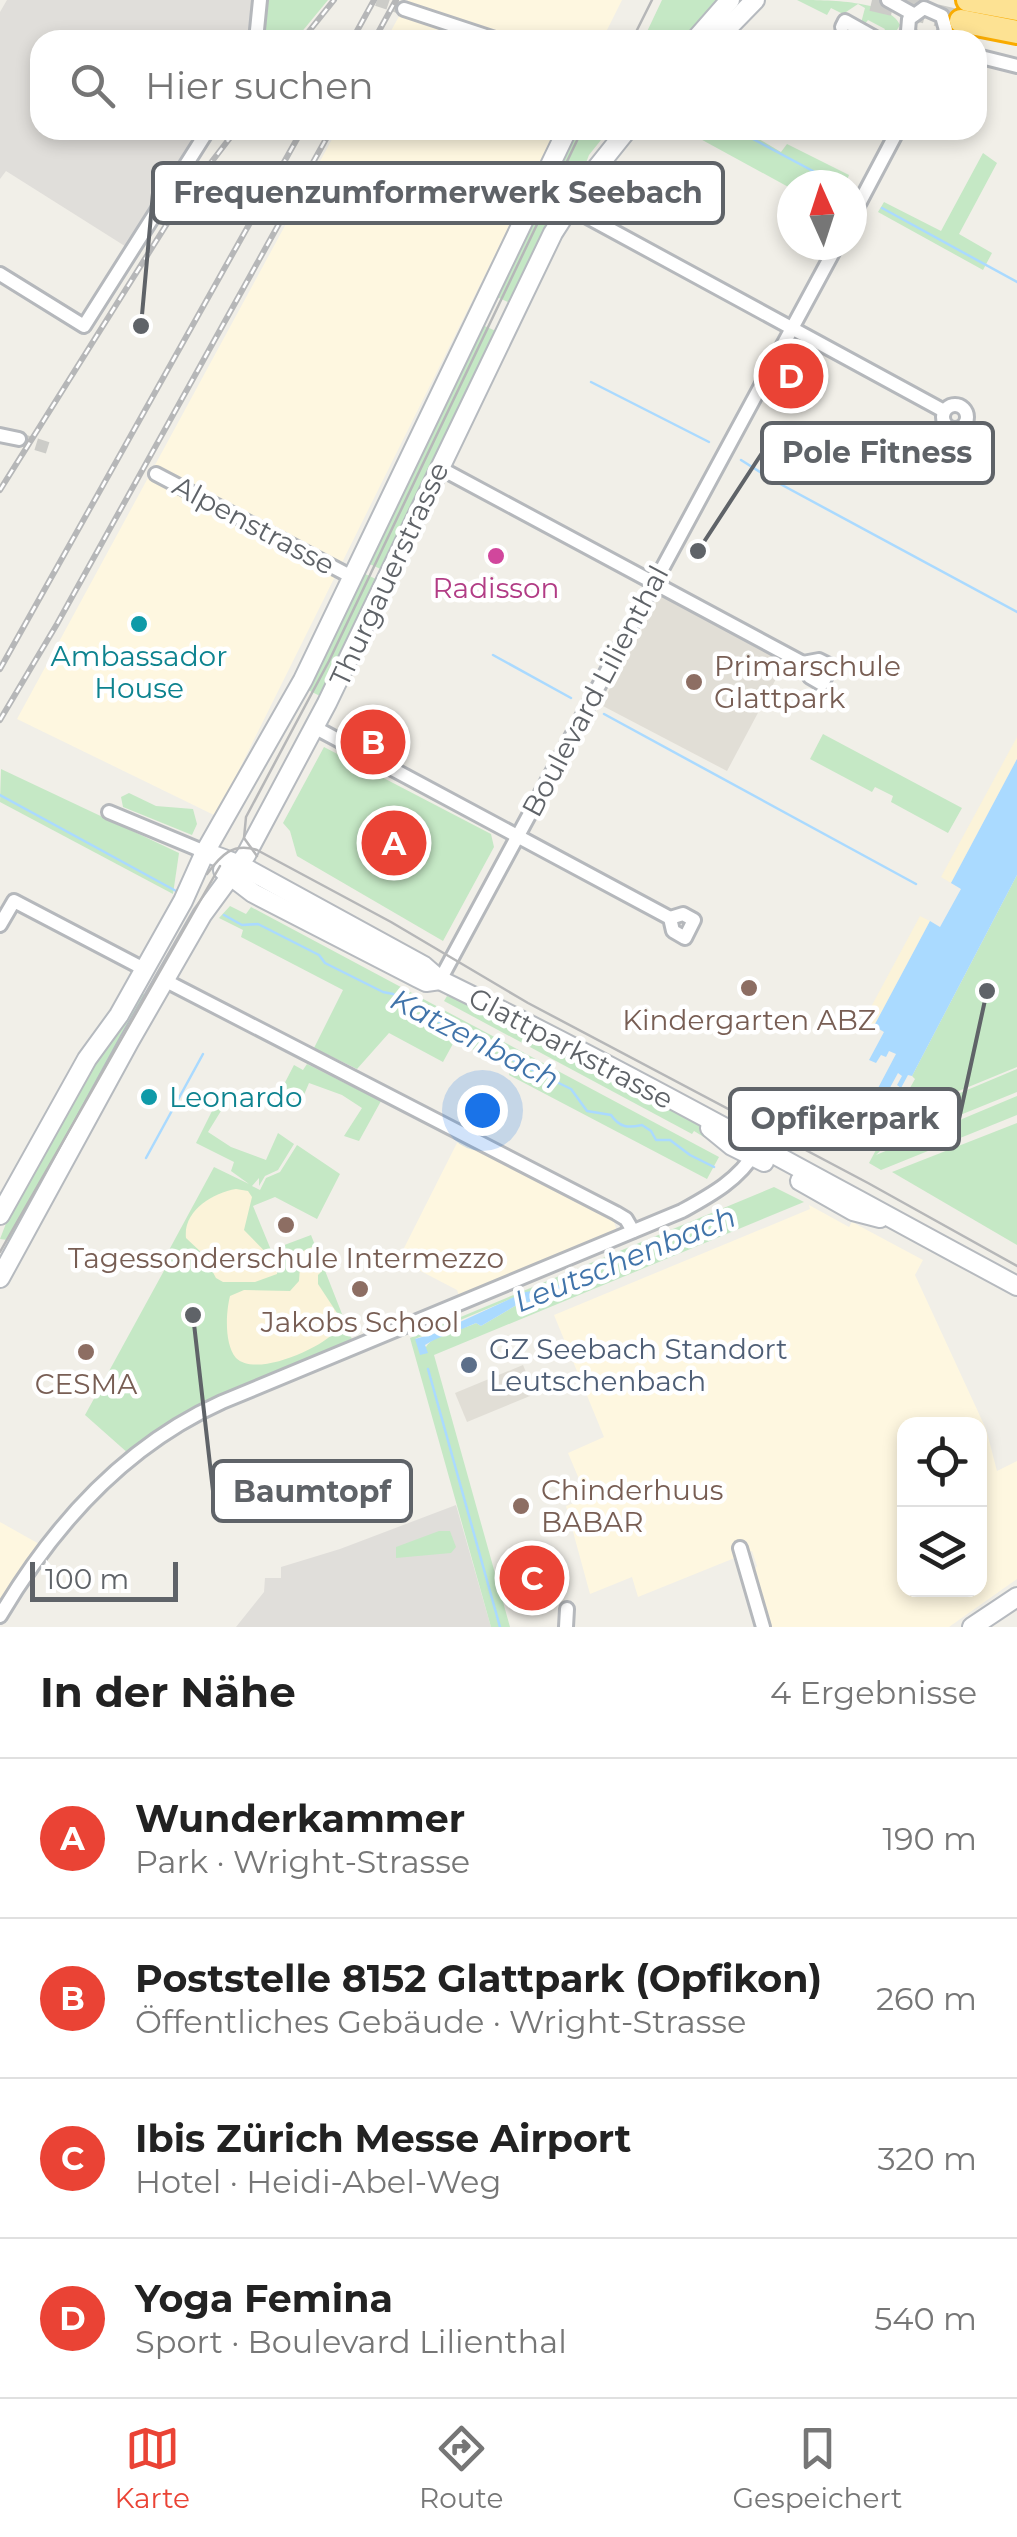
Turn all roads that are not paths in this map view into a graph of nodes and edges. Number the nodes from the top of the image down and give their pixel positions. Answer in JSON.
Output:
{"nodes":[{"id":1,"x":260,"y":0,"type":"edge"},
{"id":2,"x":730,"y":0,"type":"edge"},
{"id":3,"x":754,"y":0,"type":"edge"},
{"id":4,"x":888,"y":0,"type":"edge"},
{"id":5,"x":938,"y":5,"type":"edge"},
{"id":6,"x":404,"y":9,"type":"dead end"},
{"id":7,"x":1017,"y":10,"type":"edge"},
{"id":8,"x":913,"y":14,"type":"junction"},
{"id":9,"x":842,"y":27,"type":"dead end"},
{"id":10,"x":952,"y":27,"type":"edge"},
{"id":11,"x":257,"y":30,"type":"edge"},
{"id":12,"x":468,"y":30,"type":"edge"},
{"id":13,"x":704,"y":30,"type":"edge"},
{"id":14,"x":726,"y":30,"type":"edge"},
{"id":15,"x":862,"y":30,"type":"edge"},
{"id":16,"x":909,"y":30,"type":"edge"},
{"id":17,"x":1017,"y":32,"type":"edge"},
{"id":18,"x":987,"y":58,"type":"edge"},
{"id":19,"x":1017,"y":66,"type":"edge"},
{"id":20,"x":202,"y":140,"type":"edge"},
{"id":21,"x":562,"y":140,"type":"edge"},
{"id":22,"x":608,"y":140,"type":"edge"},
{"id":23,"x":619,"y":140,"type":"edge"},
{"id":24,"x":893,"y":140,"type":"edge"},
{"id":25,"x":587,"y":180,"type":"junction"},
{"id":26,"x":867,"y":189,"type":"edge"},
{"id":27,"x":569,"y":207,"type":"junction"},
{"id":28,"x":829,"y":260,"type":"edge"},
{"id":29,"x":0,"y":274,"type":"edge"},
{"id":30,"x":489,"y":288,"type":"junction"},
{"id":31,"x":514,"y":310,"type":"junction"},
{"id":32,"x":792,"y":328,"type":"junction"},
{"id":33,"x":944,"y":411,"type":"dead end"},
{"id":34,"x":0,"y":435,"type":"edge"},
{"id":35,"x":19,"y":439,"type":"tunnel mouth"},
{"id":36,"x":440,"y":468,"type":"junction"},
{"id":37,"x":156,"y":474,"type":"dead end"},
{"id":38,"x":352,"y":576,"type":"junction"},
{"id":39,"x":654,"y":582,"type":"junction"},
{"id":40,"x":803,"y":662,"type":"dead end"},
{"id":41,"x":303,"y":680,"type":"junction"},
{"id":42,"x":328,"y":703,"type":"junction"},
{"id":43,"x":314,"y":728,"type":"junction"},
{"id":44,"x":109,"y":812,"type":"dead end"},
{"id":45,"x":516,"y":837,"type":"junction"},
{"id":46,"x":205,"y":852,"type":"junction"},
{"id":47,"x":235,"y":871,"type":"junction"},
{"id":48,"x":670,"y":918,"type":"dead end"},
{"id":49,"x":0,"y":926,"type":"edge"},
{"id":50,"x":144,"y":969,"type":"junction"},
{"id":51,"x":440,"y":980,"type":"junction"},
{"id":52,"x":166,"y":981,"type":"junction"},
{"id":53,"x":756,"y":1151,"type":"junction"},
{"id":54,"x":0,"y":1215,"type":"edge"},
{"id":55,"x":633,"y":1230,"type":"junction"},
{"id":56,"x":8,"y":1249,"type":"edge"},
{"id":57,"x":0,"y":1278,"type":"edge"},
{"id":58,"x":1017,"y":1286,"type":"edge"},
{"id":59,"x":740,"y":1548,"type":"dead end"},
{"id":60,"x":1017,"y":1597,"type":"edge"},
{"id":61,"x":566,"y":1609,"type":"dead end"},
{"id":62,"x":0,"y":1616,"type":"edge"},
{"id":63,"x":566,"y":1627,"type":"edge"},
{"id":64,"x":763,"y":1627,"type":"edge"},
{"id":65,"x":972,"y":1627,"type":"edge"}],
"edges":[{"from":1,"to":11,"type":"street"},
{"from":2,"to":13,"type":"main road"},
{"from":3,"to":14,"type":"main road"},
{"from":4,"to":8,"type":"street"},
{"from":5,"to":8,"type":"street"},
{"from":5,"to":10,"type":"street"},
{"from":6,"to":12,"type":"street"},
{"from":7,"to":10,"type":"highway"},
{"from":8,"to":16,"type":"street"},
{"from":9,"to":15,"type":"street"},
{"from":10,"to":17,"type":"highway"},
{"from":18,"to":19,"type":"street"},
{"from":20,"to":29,"type":"street"},
{"from":21,"to":30,"type":"main road","name":"Thurgauerstrasse"},
{"from":22,"to":25,"type":"main road"},
{"from":23,"to":25,"type":"main road","name":"Thurgauerstrasse"},
{"from":24,"to":26,"type":"street"},
{"from":25,"to":27,"type":"main road","name":"Thurgauerstrasse"},
{"from":27,"to":31,"type":"main road","name":"Thurgauerstrasse"},
{"from":27,"to":32,"type":"street"},
{"from":28,"to":32,"type":"street","name":"Boulevard Lilienthal"},
{"from":30,"to":31,"type":"main road"},
{"from":30,"to":38,"type":"main road","name":"Thurgauerstrasse"},
{"from":31,"to":36,"type":"main road","name":"Thurgauerstrasse"},
{"from":32,"to":33,"type":"street"},
{"from":32,"to":39,"type":"street","name":"Boulevard Lilienthal"},
{"from":34,"to":35,"type":"street"},
{"from":36,"to":39,"type":"street"},
{"from":36,"to":42,"type":"main road","name":"Thurgauerstrasse"},
{"from":37,"to":38,"type":"street","name":"Alpenstrasse"},
{"from":38,"to":41,"type":"main road","name":"Thurgauerstrasse"},
{"from":39,"to":40,"type":"street"},
{"from":39,"to":45,"type":"street","name":"Boulevard Lilienthal"},
{"from":41,"to":42,"type":"main road"},
{"from":41,"to":46,"type":"main road","name":"Thurgauerstrasse"},
{"from":42,"to":43,"type":"main road","name":"Thurgauerstrasse"},
{"from":43,"to":45,"type":"street"},
{"from":43,"to":47,"type":"main road","name":"Thurgauerstrasse"},
{"from":44,"to":46,"type":"street"},
{"from":45,"to":48,"type":"street"},
{"from":45,"to":51,"type":"street","name":"Boulevard Lilienthal"},
{"from":46,"to":47,"type":"main road","name":"Glattparkstrasse"},
{"from":46,"to":50,"type":"main road","name":"Thurgauerstrasse"},
{"from":47,"to":51,"type":"main road","name":"Glattparkstrasse"},
{"from":47,"to":52,"type":"main road","name":"Thurgauerstrasse"},
{"from":49,"to":50,"type":"street"},
{"from":50,"to":54,"type":"main road","name":"Thurgauerstrasse"},
{"from":51,"to":53,"type":"main road","name":"Glattparkstrasse"},
{"from":52,"to":55,"type":"street"},
{"from":52,"to":56,"type":"main road","name":"Thurgauerstrasse"},
{"from":53,"to":55,"type":"street"},
{"from":53,"to":58,"type":"main road","name":"Glattparkstrasse"},
{"from":55,"to":62,"type":"street"},
{"from":56,"to":57,"type":"main road","name":"Thurgauerstrasse"},
{"from":59,"to":64,"type":"street"},
{"from":60,"to":65,"type":"main road"},
{"from":61,"to":63,"type":"street"}]}
